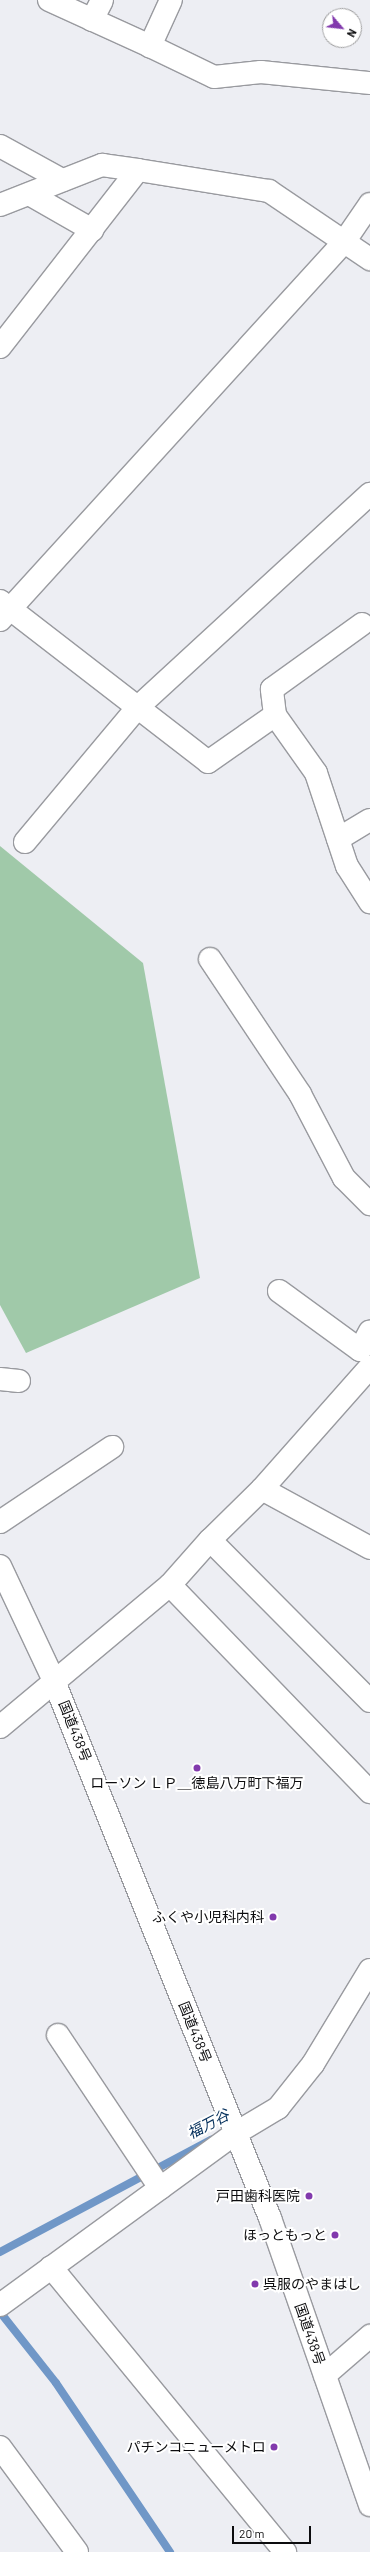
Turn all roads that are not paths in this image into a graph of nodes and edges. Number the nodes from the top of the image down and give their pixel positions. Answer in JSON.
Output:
{"nodes":[{"id":1,"x":49,"y":0,"type":"edge"},
{"id":2,"x":102,"y":0,"type":"edge"},
{"id":3,"x":171,"y":0,"type":"edge"},
{"id":4,"x":92,"y":20,"type":"junction"},
{"id":5,"x":150,"y":46,"type":"junction"},
{"id":6,"x":370,"y":83,"type":"edge"},
{"id":7,"x":0,"y":146,"type":"edge"},
{"id":8,"x":138,"y":170,"type":"junction"},
{"id":9,"x":62,"y":180,"type":"junction"},
{"id":10,"x":28,"y":194,"type":"junction"},
{"id":11,"x":370,"y":204,"type":"edge"},
{"id":12,"x":0,"y":205,"type":"edge"},
{"id":13,"x":92,"y":230,"type":"junction"},
{"id":14,"x":344,"y":242,"type":"junction"},
{"id":15,"x":370,"y":260,"type":"edge"},
{"id":16,"x":0,"y":348,"type":"edge"},
{"id":17,"x":370,"y":494,"type":"edge"},
{"id":18,"x":3,"y":610,"type":"edge"},
{"id":19,"x":362,"y":624,"type":"dead end"},
{"id":20,"x":138,"y":707,"type":"junction"},
{"id":21,"x":275,"y":715,"type":"junction"},
{"id":22,"x":370,"y":820,"type":"edge"},
{"id":23,"x":338,"y":839,"type":"junction"},
{"id":24,"x":25,"y":842,"type":"dead end"},
{"id":25,"x":370,"y":902,"type":"edge"},
{"id":26,"x":210,"y":959,"type":"dead end"},
{"id":27,"x":370,"y":1204,"type":"edge"},
{"id":28,"x":279,"y":1291,"type":"dead end"},
{"id":29,"x":370,"y":1330,"type":"edge"},
{"id":30,"x":370,"y":1367,"type":"edge"},
{"id":31,"x":112,"y":1447,"type":"dead end"},
{"id":32,"x":262,"y":1490,"type":"junction"},
{"id":33,"x":0,"y":1522,"type":"edge"},
{"id":34,"x":210,"y":1540,"type":"junction"},
{"id":35,"x":370,"y":1548,"type":"edge"},
{"id":36,"x":0,"y":1566,"type":"edge"},
{"id":37,"x":170,"y":1585,"type":"junction"},
{"id":38,"x":54,"y":1681,"type":"junction"},
{"id":39,"x":370,"y":1701,"type":"edge"},
{"id":40,"x":0,"y":1727,"type":"edge"},
{"id":41,"x":370,"y":1792,"type":"edge"},
{"id":42,"x":370,"y":1971,"type":"edge"},
{"id":43,"x":58,"y":2035,"type":"dead end"},
{"id":44,"x":236,"y":2133,"type":"junction"},
{"id":45,"x":160,"y":2188,"type":"junction"},
{"id":46,"x":51,"y":2267,"type":"junction"},
{"id":47,"x":0,"y":2305,"type":"edge"},
{"id":48,"x":370,"y":2336,"type":"edge"},
{"id":49,"x":325,"y":2375,"type":"junction"},
{"id":50,"x":0,"y":2447,"type":"edge"},
{"id":51,"x":370,"y":2505,"type":"edge"},
{"id":52,"x":77,"y":2552,"type":"edge"},
{"id":53,"x":285,"y":2552,"type":"edge"}],
"edges":[{"from":1,"to":4,"type":"main road"},
{"from":2,"to":4,"type":"main road"},
{"from":3,"to":5,"type":"main road"},
{"from":4,"to":5,"type":"main road"},
{"from":5,"to":6,"type":"main road"},
{"from":7,"to":9,"type":"main road"},
{"from":8,"to":9,"type":"main road"},
{"from":8,"to":13,"type":"main road"},
{"from":8,"to":14,"type":"main road"},
{"from":9,"to":10,"type":"main road"},
{"from":10,"to":12,"type":"main road"},
{"from":10,"to":13,"type":"main road"},
{"from":11,"to":14,"type":"main road"},
{"from":13,"to":16,"type":"main road"},
{"from":14,"to":15,"type":"main road"},
{"from":14,"to":18,"type":"main road"},
{"from":17,"to":20,"type":"main road"},
{"from":18,"to":20,"type":"main road"},
{"from":19,"to":21,"type":"main road"},
{"from":20,"to":21,"type":"main road"},
{"from":20,"to":24,"type":"main road"},
{"from":21,"to":23,"type":"main road"},
{"from":22,"to":23,"type":"main road"},
{"from":23,"to":25,"type":"main road"},
{"from":26,"to":27,"type":"main road"},
{"from":28,"to":29,"type":"main road"},
{"from":30,"to":32,"type":"main road"},
{"from":31,"to":33,"type":"main road"},
{"from":32,"to":34,"type":"main road"},
{"from":32,"to":35,"type":"main road"},
{"from":34,"to":37,"type":"main road"},
{"from":34,"to":39,"type":"main road"},
{"from":36,"to":38,"type":"main road","name":"国道438号"},
{"from":37,"to":38,"type":"main road"},
{"from":37,"to":41,"type":"main road"},
{"from":38,"to":40,"type":"main road"},
{"from":38,"to":44,"type":"main road","name":"国道438号"},
{"from":42,"to":44,"type":"main road"},
{"from":43,"to":45,"type":"main road"},
{"from":44,"to":45,"type":"main road"},
{"from":44,"to":49,"type":"main road","name":"国道438号"},
{"from":45,"to":46,"type":"main road"},
{"from":46,"to":47,"type":"main road"},
{"from":46,"to":53,"type":"main road"},
{"from":48,"to":49,"type":"main road"},
{"from":49,"to":51,"type":"main road","name":"国道438号"},
{"from":50,"to":52,"type":"main road"}]}
